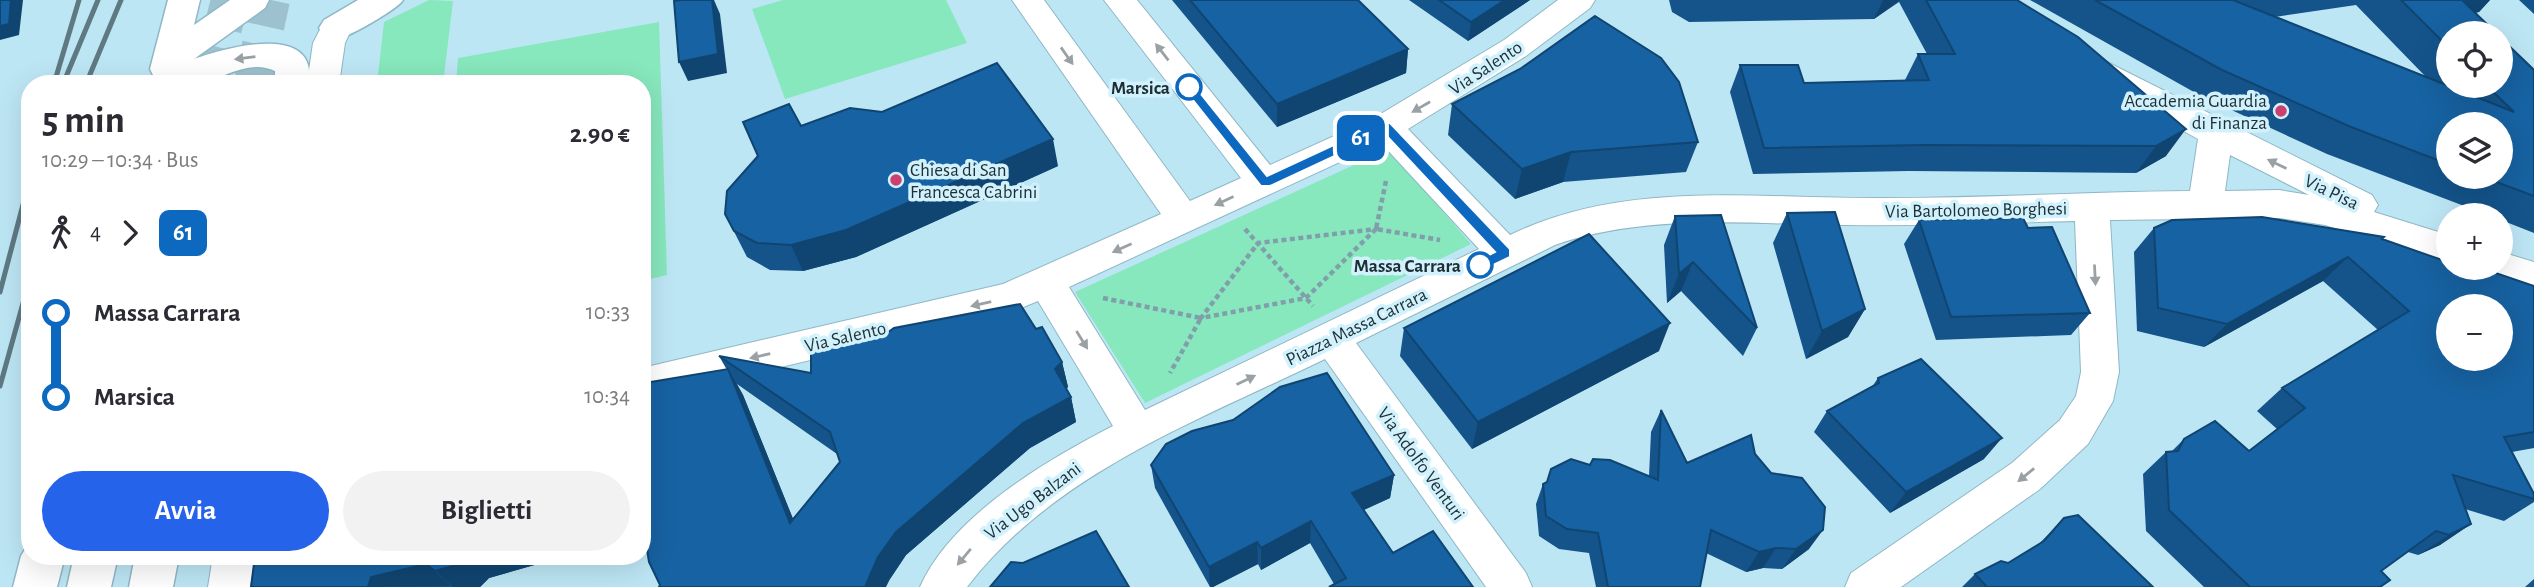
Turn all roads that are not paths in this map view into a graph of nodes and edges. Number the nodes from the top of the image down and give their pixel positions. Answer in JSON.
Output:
{"nodes":[{"id":1,"x":184,"y":0,"type":"edge"},
{"id":2,"x":253,"y":0,"type":"edge"},
{"id":3,"x":387,"y":0,"type":"edge"},
{"id":4,"x":1028,"y":0,"type":"edge"},
{"id":5,"x":1120,"y":0,"type":"edge"},
{"id":6,"x":1579,"y":0,"type":"edge"},
{"id":7,"x":336,"y":28,"type":"joint"},
{"id":8,"x":2083,"y":61,"type":"edge"},
{"id":9,"x":166,"y":75,"type":"edge"},
{"id":10,"x":167,"y":75,"type":"edge"},
{"id":11,"x":170,"y":75,"type":"edge"},
{"id":12,"x":292,"y":75,"type":"edge"},
{"id":13,"x":324,"y":75,"type":"edge"},
{"id":14,"x":1386,"y":127,"type":"junction"},
{"id":15,"x":2216,"y":133,"type":"junction"},
{"id":16,"x":1265,"y":183,"type":"junction"},
{"id":17,"x":2206,"y":203,"type":"junction"},
{"id":18,"x":2092,"y":207,"type":"junction"},
{"id":19,"x":1184,"y":220,"type":"junction"},
{"id":20,"x":2436,"y":243,"type":"edge"},
{"id":21,"x":2436,"y":245,"type":"edge"},
{"id":22,"x":1505,"y":253,"type":"junction"},
{"id":23,"x":2513,"y":270,"type":"edge"},
{"id":24,"x":2534,"y":277,"type":"edge"},
{"id":25,"x":1046,"y":282,"type":"junction"},
{"id":26,"x":1326,"y":326,"type":"junction"},
{"id":27,"x":651,"y":382,"type":"edge"},
{"id":28,"x":1138,"y":432,"type":"junction"},
{"id":29,"x":41,"y":565,"type":"edge"},
{"id":30,"x":94,"y":565,"type":"edge"},
{"id":31,"x":233,"y":565,"type":"edge"},
{"id":32,"x":35,"y":587,"type":"edge"},
{"id":33,"x":89,"y":587,"type":"edge"},
{"id":34,"x":229,"y":587,"type":"edge"},
{"id":35,"x":942,"y":587,"type":"edge"},
{"id":36,"x":1511,"y":587,"type":"edge"},
{"id":37,"x":1866,"y":587,"type":"edge"}],
"edges":[{"from":1,"to":9,"type":"street"},
{"from":2,"to":10,"type":"street"},
{"from":3,"to":7,"type":"street"},
{"from":4,"to":19,"type":"street","one_way":true},
{"from":16,"to":5,"type":"street","one_way":true},
{"from":6,"to":14,"type":"street","name":"Via Salento","one_way":true},
{"from":7,"to":13,"type":"street"},
{"from":8,"to":15,"type":"street","name":"Via Pisa"},
{"from":12,"to":11,"type":"street","one_way":true},
{"from":14,"to":16,"type":"street"},
{"from":14,"to":22,"type":"street"},
{"from":15,"to":17,"type":"street"},
{"from":20,"to":15,"type":"street","name":"Via Pisa","one_way":true},
{"from":16,"to":19,"type":"street","one_way":true},
{"from":17,"to":18,"type":"street","name":"Via Bartolomeo Borghesi"},
{"from":17,"to":21,"type":"street","name":"Via Bartolomeo Borghesi"},
{"from":18,"to":22,"type":"street","name":"Via Bartolomeo Borghesi"},
{"from":18,"to":37,"type":"street","one_way":true},
{"from":19,"to":25,"type":"street","one_way":true},
{"from":22,"to":26,"type":"street","name":"Piazza Massa Carrara"},
{"from":23,"to":24,"type":"street"},
{"from":25,"to":27,"type":"street","name":"Via Salento","one_way":true},
{"from":25,"to":28,"type":"street","one_way":true},
{"from":28,"to":26,"type":"street","name":"Piazza Massa Carrara","one_way":true},
{"from":26,"to":36,"type":"street","name":"Via Adolfo Venturi"},
{"from":28,"to":35,"type":"street","name":"Via Ugo Balzani","one_way":true},
{"from":29,"to":32,"type":"street"},
{"from":30,"to":33,"type":"street"},
{"from":31,"to":34,"type":"street"}]}
